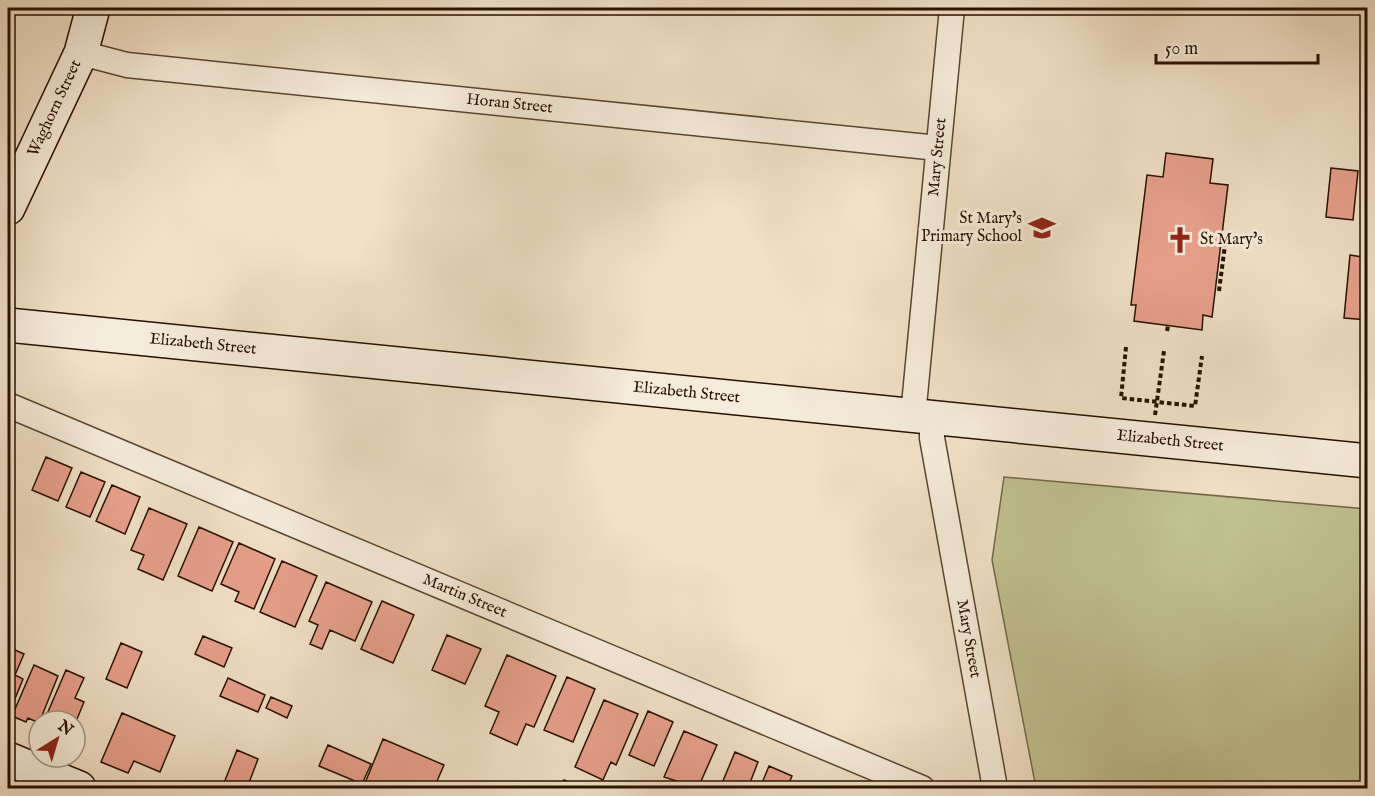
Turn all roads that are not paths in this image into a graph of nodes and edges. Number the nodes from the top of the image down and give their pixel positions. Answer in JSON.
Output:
{"nodes":[{"id":1,"x":93,"y":8,"type":"edge"},
{"id":2,"x":952,"y":8,"type":"edge"},
{"id":3,"x":81,"y":52,"type":"junction"},
{"id":4,"x":938,"y":148,"type":"junction"},
{"id":5,"x":8,"y":208,"type":"edge"},
{"id":6,"x":8,"y":325,"type":"edge"},
{"id":7,"x":8,"y":405,"type":"edge"},
{"id":8,"x":922,"y":417,"type":"junction"},
{"id":9,"x":1368,"y":461,"type":"edge"},
{"id":10,"x":8,"y":759,"type":"edge"},
{"id":11,"x":79,"y":789,"type":"edge"},
{"id":12,"x":922,"y":789,"type":"edge"},
{"id":13,"x":995,"y":789,"type":"edge"}],
"edges":[{"from":1,"to":3,"type":"street","name":"Waghorn Street"},
{"from":2,"to":4,"type":"street","name":"Mary Street"},
{"from":3,"to":4,"type":"street","name":"Horan Street"},
{"from":3,"to":5,"type":"street","name":"Waghorn Street"},
{"from":4,"to":8,"type":"street","name":"Mary Street"},
{"from":6,"to":8,"type":"street","name":"Elizabeth Street"},
{"from":7,"to":12,"type":"street","name":"Martin Street"},
{"from":8,"to":9,"type":"street","name":"Elizabeth Street"},
{"from":8,"to":13,"type":"street","name":"Mary Street"},
{"from":10,"to":11,"type":"street"}]}
